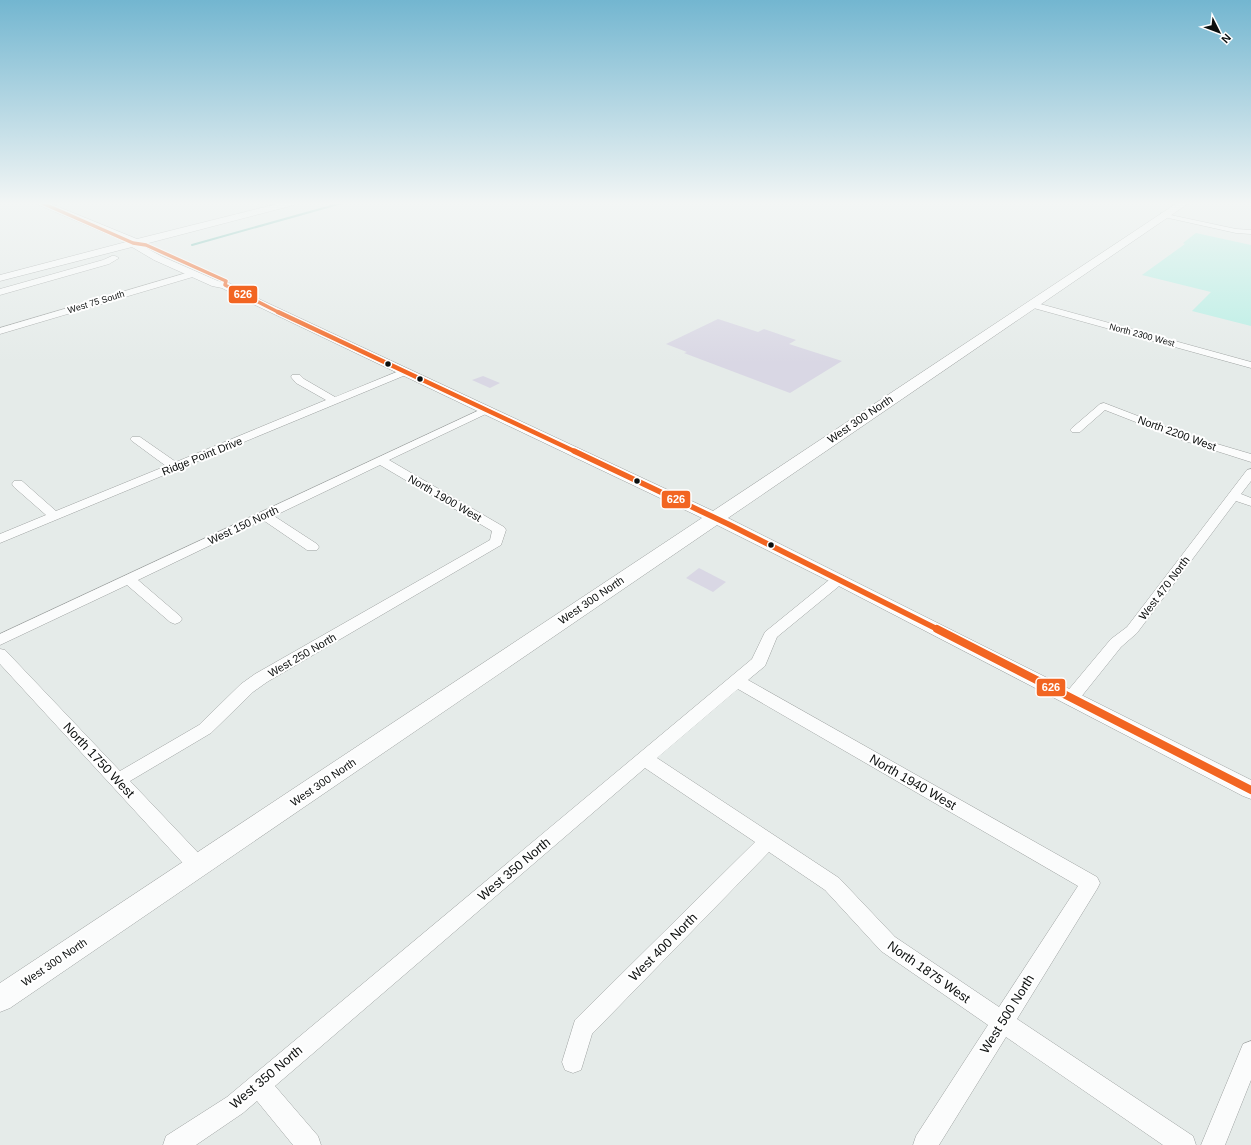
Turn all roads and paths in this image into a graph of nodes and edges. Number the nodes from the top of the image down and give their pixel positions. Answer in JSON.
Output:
{"nodes":[{"id":1,"x":80,"y":256,"type":"edge"},
{"id":2,"x":156,"y":256,"type":"edge"},
{"id":3,"x":172,"y":256,"type":"edge"},
{"id":4,"x":1104,"y":256,"type":"edge"},
{"id":5,"x":115,"y":258,"type":"dead end"},
{"id":6,"x":193,"y":274,"type":"junction"},
{"id":7,"x":0,"y":278,"type":"edge"},
{"id":8,"x":225,"y":285,"type":"junction"},
{"id":9,"x":0,"y":292,"type":"edge"},
{"id":10,"x":1033,"y":305,"type":"junction"},
{"id":11,"x":0,"y":331,"type":"edge"},
{"id":12,"x":1251,"y":365,"type":"edge"},
{"id":13,"x":404,"y":372,"type":"junction"},
{"id":14,"x":296,"y":377,"type":"dead end"},
{"id":15,"x":335,"y":401,"type":"junction"},
{"id":16,"x":486,"y":410,"type":"junction"},
{"id":17,"x":1076,"y":430,"type":"dead end"},
{"id":18,"x":136,"y":439,"type":"dead end"},
{"id":19,"x":1251,"y":458,"type":"edge"},
{"id":20,"x":380,"y":460,"type":"junction"},
{"id":21,"x":175,"y":467,"type":"junction"},
{"id":22,"x":1251,"y":474,"type":"edge"},
{"id":23,"x":18,"y":484,"type":"dead end"},
{"id":24,"x":1234,"y":496,"type":"junction"},
{"id":25,"x":1251,"y":502,"type":"edge"},
{"id":26,"x":264,"y":515,"type":"junction"},
{"id":27,"x":54,"y":516,"type":"junction"},
{"id":28,"x":713,"y":518,"type":"junction"},
{"id":29,"x":0,"y":539,"type":"edge"},
{"id":30,"x":496,"y":542,"type":"joint"},
{"id":31,"x":312,"y":547,"type":"dead end"},
{"id":32,"x":128,"y":579,"type":"junction"},
{"id":33,"x":839,"y":579,"type":"junction"},
{"id":34,"x":174,"y":619,"type":"dead end"},
{"id":35,"x":0,"y":640,"type":"edge"},
{"id":36,"x":0,"y":654,"type":"edge"},
{"id":37,"x":737,"y":681,"type":"junction"},
{"id":38,"x":1071,"y":698,"type":"junction"},
{"id":39,"x":645,"y":759,"type":"junction"},
{"id":40,"x":118,"y":780,"type":"junction"},
{"id":41,"x":1251,"y":790,"type":"edge"},
{"id":42,"x":768,"y":841,"type":"junction"},
{"id":43,"x":198,"y":866,"type":"junction"},
{"id":44,"x":1090,"y":883,"type":"joint"},
{"id":45,"x":0,"y":999,"type":"edge"},
{"id":46,"x":1002,"y":1022,"type":"junction"},
{"id":47,"x":1251,"y":1052,"type":"edge"},
{"id":48,"x":573,"y":1062,"type":"dead end"},
{"id":49,"x":259,"y":1085,"type":"junction"},
{"id":50,"x":175,"y":1145,"type":"edge"},
{"id":51,"x":309,"y":1145,"type":"edge"},
{"id":52,"x":925,"y":1145,"type":"edge"},
{"id":53,"x":1184,"y":1145,"type":"edge"},
{"id":54,"x":1213,"y":1145,"type":"edge"}],
"edges":[{"from":1,"to":7,"type":"main road"},
{"from":2,"to":6,"type":"main road"},
{"from":3,"to":8,"type":"main road"},
{"from":4,"to":10,"type":"main road","name":"West 300 North"},
{"from":5,"to":9,"type":"street"},
{"from":6,"to":8,"type":"main road"},
{"from":6,"to":11,"type":"street","name":"West 75 South"},
{"from":8,"to":13,"type":"main road"},
{"from":10,"to":12,"type":"street","name":"North 2300 West"},
{"from":10,"to":28,"type":"main road","name":"West 300 North"},
{"from":13,"to":15,"type":"street","name":"Ridge Point Drive"},
{"from":13,"to":16,"type":"main road"},
{"from":14,"to":15,"type":"street"},
{"from":15,"to":21,"type":"street","name":"Ridge Point Drive"},
{"from":16,"to":20,"type":"street","name":"West 150 North"},
{"from":16,"to":28,"type":"main road"},
{"from":17,"to":19,"type":"street","name":"North 2200 West"},
{"from":18,"to":21,"type":"street"},
{"from":20,"to":26,"type":"street","name":"West 150 North"},
{"from":20,"to":30,"type":"street","name":"North 1900 West"},
{"from":21,"to":27,"type":"street","name":"Ridge Point Drive"},
{"from":22,"to":24,"type":"street","name":"West 470 North"},
{"from":23,"to":27,"type":"street"},
{"from":24,"to":25,"type":"street"},
{"from":24,"to":38,"type":"street","name":"West 470 North"},
{"from":26,"to":31,"type":"street"},
{"from":26,"to":32,"type":"street","name":"West 150 North"},
{"from":27,"to":29,"type":"street","name":"Ridge Point Drive"},
{"from":28,"to":33,"type":"main road"},
{"from":28,"to":43,"type":"main road","name":"West 300 North"},
{"from":30,"to":40,"type":"street","name":"West 250 North"},
{"from":32,"to":34,"type":"street"},
{"from":32,"to":35,"type":"street","name":"West 150 North"},
{"from":33,"to":37,"type":"street","name":"West 350 North"},
{"from":33,"to":38,"type":"main road"},
{"from":36,"to":40,"type":"street","name":"North 1750 West"},
{"from":37,"to":39,"type":"street","name":"West 350 North"},
{"from":37,"to":44,"type":"street","name":"North 1940 West"},
{"from":38,"to":41,"type":"main road"},
{"from":39,"to":42,"type":"street","name":"North 1875 West"},
{"from":39,"to":49,"type":"street","name":"West 350 North"},
{"from":40,"to":43,"type":"street","name":"North 1750 West"},
{"from":42,"to":46,"type":"street","name":"North 1875 West"},
{"from":42,"to":48,"type":"street","name":"West 400 North"},
{"from":43,"to":45,"type":"main road","name":"West 300 North"},
{"from":44,"to":46,"type":"street","name":"West 500 North"},
{"from":46,"to":52,"type":"street","name":"West 500 North"},
{"from":46,"to":53,"type":"street","name":"North 1875 West"},
{"from":47,"to":54,"type":"street"},
{"from":49,"to":50,"type":"street","name":"West 350 North"},
{"from":49,"to":51,"type":"street"}]}
